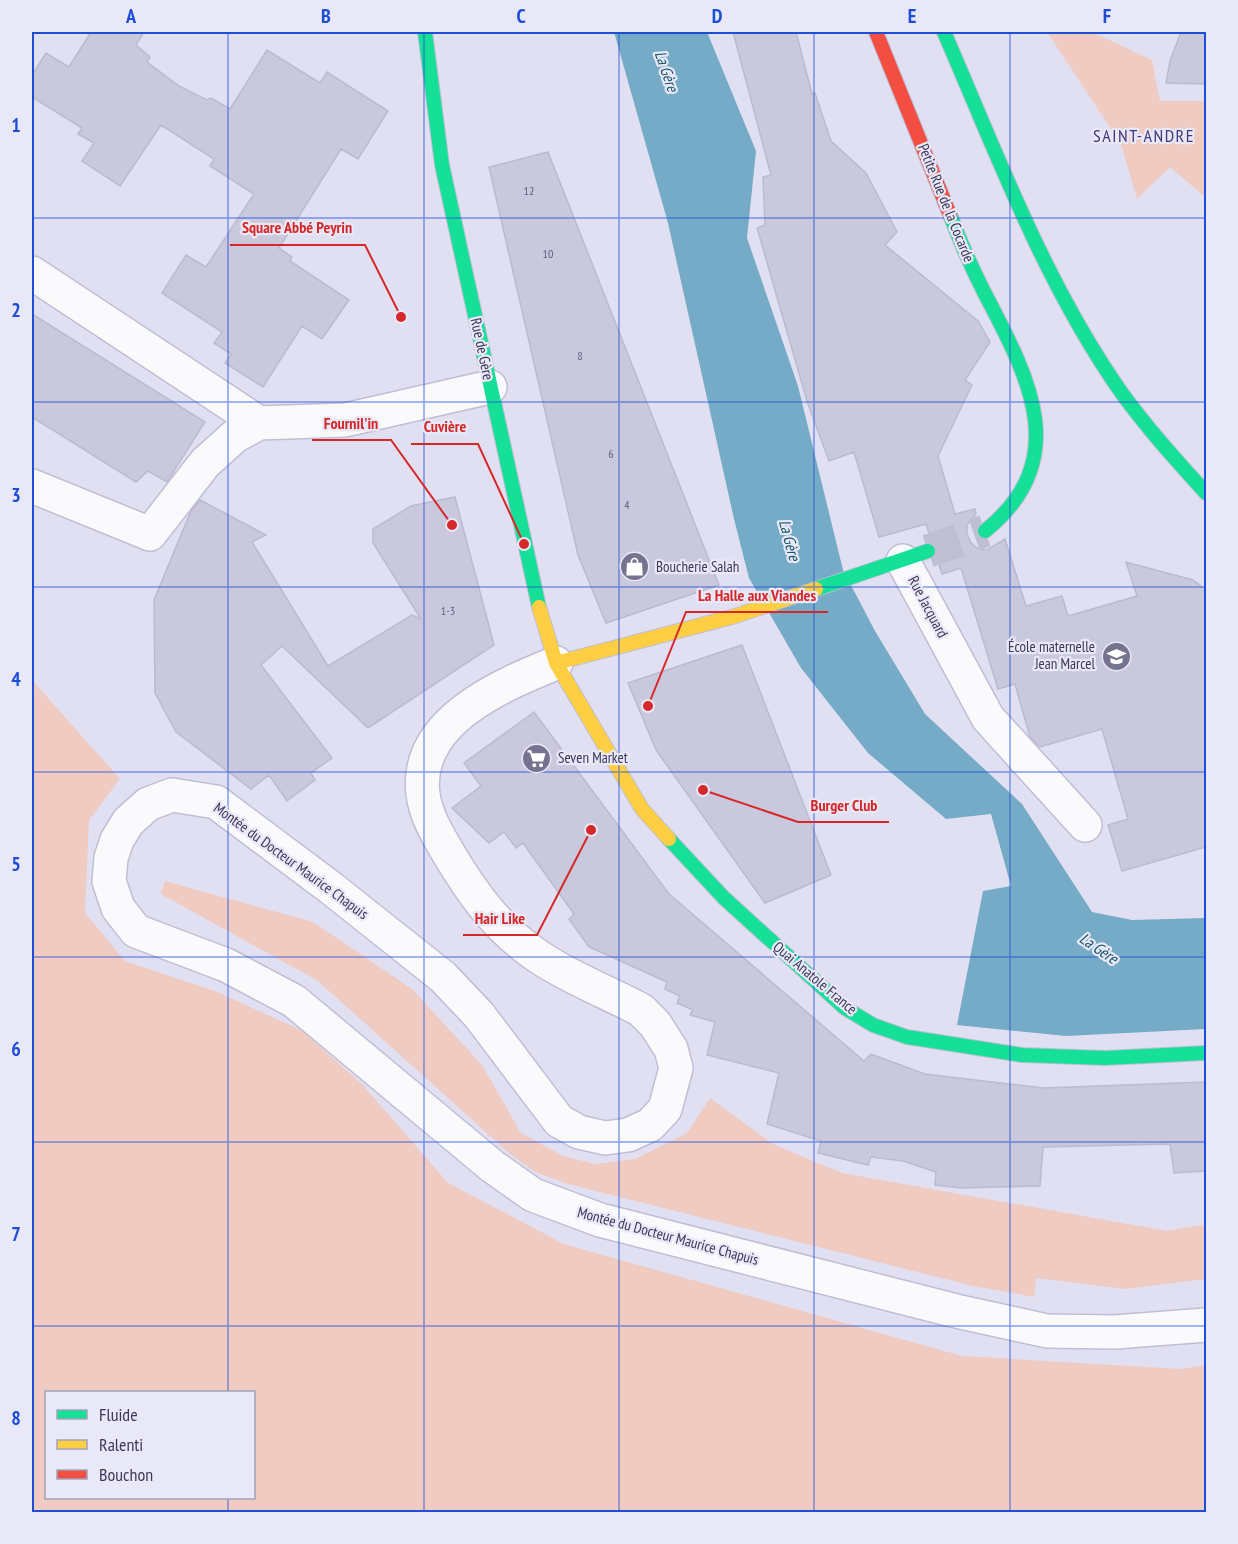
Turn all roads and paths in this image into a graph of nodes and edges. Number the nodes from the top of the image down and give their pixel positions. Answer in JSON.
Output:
{"nodes":[{"id":1,"x":425,"y":32,"type":"edge"},
{"id":2,"x":876,"y":32,"type":"edge"},
{"id":3,"x":944,"y":32,"type":"edge"},
{"id":4,"x":32,"y":273,"type":"edge"},
{"id":5,"x":490,"y":387,"type":"junction"},
{"id":6,"x":259,"y":423,"type":"junction"},
{"id":7,"x":32,"y":486,"type":"edge"},
{"id":8,"x":1206,"y":493,"type":"edge"},
{"id":9,"x":985,"y":531,"type":"tunnel mouth"},
{"id":10,"x":901,"y":560,"type":"joint"},
{"id":11,"x":556,"y":663,"type":"junction"},
{"id":12,"x":1085,"y":825,"type":"dead end"},
{"id":13,"x":1206,"y":1053,"type":"edge"},
{"id":14,"x":1206,"y":1325,"type":"edge"}],
"edges":[{"from":1,"to":5,"type":"main road","name":"Rue de Gère"},
{"from":2,"to":9,"type":"main road","name":"Petite Rue de la Cocarde"},
{"from":3,"to":8,"type":"main road"},
{"from":4,"to":6,"type":"street"},
{"from":5,"to":6,"type":"street"},
{"from":5,"to":11,"type":"main road","name":"Rue de Gère"},
{"from":6,"to":7,"type":"street"},
{"from":10,"to":11,"type":"main road","name":"Rue Jacquard"},
{"from":10,"to":12,"type":"street","name":"Rue Jacquard"},
{"from":11,"to":13,"type":"main road","name":"Quai Anatole France"},
{"from":11,"to":14,"type":"street","name":"Montée du Docteur Maurice Chapuis"}]}
